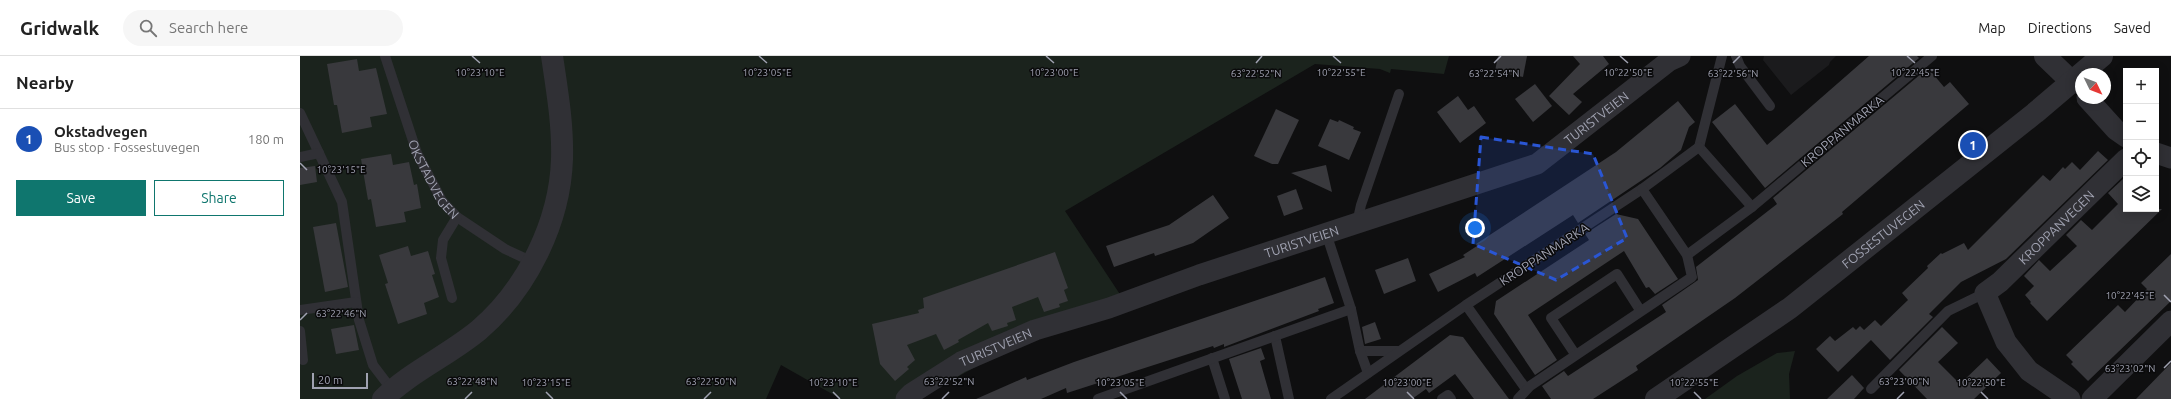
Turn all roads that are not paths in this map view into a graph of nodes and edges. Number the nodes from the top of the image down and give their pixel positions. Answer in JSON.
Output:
{"nodes":[{"id":1,"x":385,"y":56,"type":"edge"},
{"id":2,"x":552,"y":56,"type":"edge"},
{"id":3,"x":1680,"y":56,"type":"edge"},
{"id":4,"x":1722,"y":56,"type":"edge"},
{"id":5,"x":1736,"y":56,"type":"edge"},
{"id":6,"x":1932,"y":56,"type":"edge"},
{"id":7,"x":2045,"y":56,"type":"edge"},
{"id":8,"x":2102,"y":56,"type":"edge"},
{"id":9,"x":2092,"y":68,"type":"edge"},
{"id":10,"x":2075,"y":86,"type":"edge"},
{"id":11,"x":2075,"y":88,"type":"edge"},
{"id":12,"x":1399,"y":94,"type":"dead end"},
{"id":13,"x":2092,"y":104,"type":"edge"},
{"id":14,"x":1770,"y":106,"type":"dead end"},
{"id":15,"x":300,"y":113,"type":"edge"},
{"id":16,"x":2123,"y":135,"type":"edge"},
{"id":17,"x":1699,"y":147,"type":"junction"},
{"id":18,"x":319,"y":153,"type":"junction"},
{"id":19,"x":2159,"y":154,"type":"edge"},
{"id":20,"x":300,"y":157,"type":"edge"},
{"id":21,"x":2171,"y":158,"type":"edge"},
{"id":22,"x":2123,"y":162,"type":"edge"},
{"id":23,"x":1642,"y":189,"type":"junction"},
{"id":24,"x":1752,"y":207,"type":"junction"},
{"id":25,"x":457,"y":217,"type":"junction"},
{"id":26,"x":1357,"y":223,"type":"junction"},
{"id":27,"x":1326,"y":233,"type":"junction"},
{"id":28,"x":1687,"y":255,"type":"junction"},
{"id":29,"x":533,"y":262,"type":"junction"},
{"id":30,"x":1985,"y":293,"type":"junction"},
{"id":31,"x":452,"y":298,"type":"dead end"},
{"id":32,"x":356,"y":302,"type":"junction"},
{"id":33,"x":1466,"y":306,"type":"junction"},
{"id":34,"x":300,"y":310,"type":"edge"},
{"id":35,"x":1352,"y":310,"type":"junction"},
{"id":36,"x":1640,"y":310,"type":"junction"},
{"id":37,"x":2171,"y":321,"type":"edge"},
{"id":38,"x":300,"y":331,"type":"edge"},
{"id":39,"x":1275,"y":336,"type":"junction"},
{"id":40,"x":1360,"y":351,"type":"junction"},
{"id":41,"x":1399,"y":351,"type":"junction"},
{"id":42,"x":1575,"y":354,"type":"junction"},
{"id":43,"x":1212,"y":358,"type":"junction"},
{"id":44,"x":303,"y":360,"type":"dead end"},
{"id":45,"x":1368,"y":373,"type":"junction"},
{"id":46,"x":1526,"y":389,"type":"junction"},
{"id":47,"x":1871,"y":389,"type":"dead end"},
{"id":48,"x":388,"y":394,"type":"edge"},
{"id":49,"x":1121,"y":395,"type":"edge"},
{"id":50,"x":906,"y":399,"type":"edge"},
{"id":51,"x":1098,"y":399,"type":"edge"},
{"id":52,"x":1225,"y":399,"type":"edge"},
{"id":53,"x":1289,"y":399,"type":"edge"},
{"id":54,"x":1331,"y":399,"type":"edge"},
{"id":55,"x":1442,"y":399,"type":"edge"},
{"id":56,"x":1451,"y":399,"type":"edge"},
{"id":57,"x":1518,"y":399,"type":"edge"},
{"id":58,"x":1656,"y":399,"type":"edge"},
{"id":59,"x":2070,"y":399,"type":"edge"},
{"id":60,"x":2092,"y":399,"type":"edge"}],
"edges":[{"from":1,"to":25,"type":"lane","name":"OKSTADVEGEN"},
{"from":2,"to":29,"type":"street"},
{"from":3,"to":26,"type":"street","name":"TURISTVEIEN"},
{"from":4,"to":17,"type":"lane"},
{"from":5,"to":14,"type":"lane"},
{"from":6,"to":24,"type":"lane","name":"KROPPANMARKA"},
{"from":7,"to":10,"type":"street"},
{"from":8,"to":9,"type":"street","name":"FOSSESTUVEGEN"},
{"from":11,"to":58,"type":"street","name":"FOSSESTUVEGEN"},
{"from":12,"to":26,"type":"lane"},
{"from":13,"to":16,"type":"street"},
{"from":15,"to":18,"type":"lane"},
{"from":17,"to":23,"type":"lane","name":"KROPPANMARKA"},
{"from":17,"to":24,"type":"lane"},
{"from":18,"to":20,"type":"lane"},
{"from":18,"to":32,"type":"lane"},
{"from":19,"to":21,"type":"street"},
{"from":22,"to":30,"type":"street","name":"KROPPANVEGEN"},
{"from":23,"to":28,"type":"lane"},
{"from":23,"to":33,"type":"lane","name":"KROPPANMARKA"},
{"from":24,"to":28,"type":"lane","name":"KROPPANMARKA"},
{"from":25,"to":29,"type":"lane","name":"OKSTADVEGEN"},
{"from":25,"to":31,"type":"lane"},
{"from":26,"to":27,"type":"street","name":"TURISTVEIEN"},
{"from":27,"to":35,"type":"lane"},
{"from":27,"to":50,"type":"street","name":"TURISTVEIEN"},
{"from":28,"to":36,"type":"lane"},
{"from":29,"to":48,"type":"street"},
{"from":30,"to":47,"type":"lane","name":"KROPPANVEGEN"},
{"from":30,"to":59,"type":"street"},
{"from":32,"to":34,"type":"lane"},
{"from":32,"to":48,"type":"lane"},
{"from":33,"to":41,"type":"lane","name":"KROPPANMARKA"},
{"from":33,"to":46,"type":"lane"},
{"from":35,"to":39,"type":"lane"},
{"from":35,"to":40,"type":"lane"},
{"from":36,"to":42,"type":"lane"},
{"from":36,"to":42,"type":"lane"},
{"from":37,"to":60,"type":"street"},
{"from":38,"to":44,"type":"lane"},
{"from":39,"to":43,"type":"lane"},
{"from":39,"to":53,"type":"lane"},
{"from":40,"to":41,"type":"lane"},
{"from":40,"to":45,"type":"lane"},
{"from":41,"to":45,"type":"lane","name":"KROPPANMARKA"},
{"from":42,"to":46,"type":"lane"},
{"from":43,"to":49,"type":"lane"},
{"from":43,"to":52,"type":"lane"},
{"from":45,"to":54,"type":"lane","name":"KROPPANMARKA"},
{"from":46,"to":57,"type":"lane"},
{"from":49,"to":51,"type":"lane"},
{"from":55,"to":56,"type":"lane"}]}
